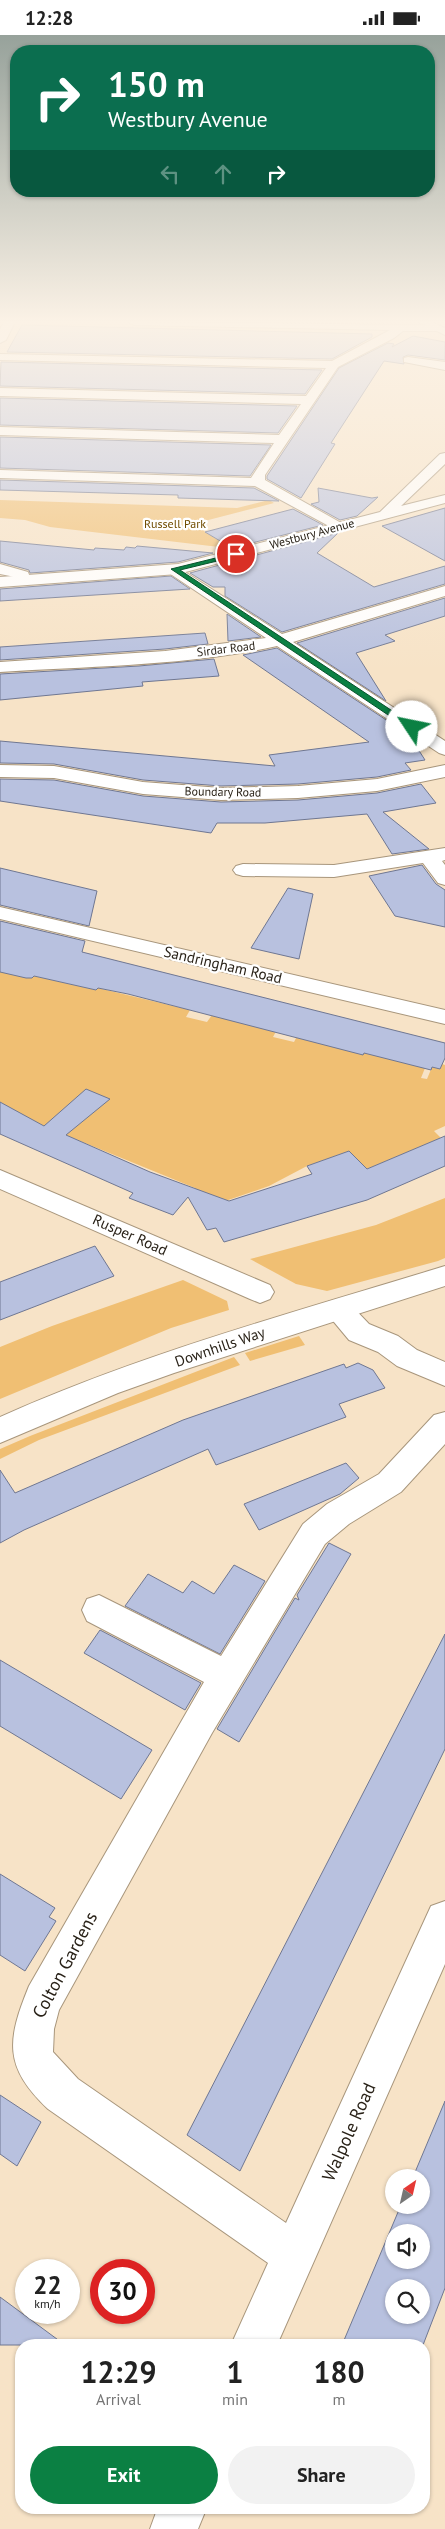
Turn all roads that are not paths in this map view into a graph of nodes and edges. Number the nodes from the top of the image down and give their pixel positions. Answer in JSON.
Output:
{"nodes":[{"id":1,"x":262,"y":438,"type":"edge"},
{"id":2,"x":284,"y":439,"type":"joint"},
{"id":3,"x":445,"y":457,"type":"edge"},
{"id":4,"x":0,"y":474,"type":"edge"},
{"id":5,"x":258,"y":482,"type":"junction"},
{"id":6,"x":415,"y":485,"type":"junction"},
{"id":7,"x":445,"y":498,"type":"edge"},
{"id":8,"x":385,"y":514,"type":"junction"},
{"id":9,"x":338,"y":527,"type":"junction"},
{"id":10,"x":0,"y":569,"type":"edge"},
{"id":11,"x":174,"y":569,"type":"junction"},
{"id":12,"x":24,"y":580,"type":"junction"},
{"id":13,"x":0,"y":582,"type":"edge"},
{"id":14,"x":445,"y":591,"type":"edge"},
{"id":15,"x":281,"y":640,"type":"junction"},
{"id":16,"x":0,"y":667,"type":"edge"},
{"id":17,"x":445,"y":749,"type":"edge"},
{"id":18,"x":0,"y":771,"type":"edge"},
{"id":19,"x":445,"y":771,"type":"edge"},
{"id":20,"x":437,"y":855,"type":"edge"},
{"id":21,"x":243,"y":870,"type":"dead end"},
{"id":22,"x":445,"y":879,"type":"edge"},
{"id":23,"x":0,"y":913,"type":"edge"},
{"id":24,"x":445,"y":1017,"type":"edge"},
{"id":25,"x":0,"y":1179,"type":"edge"},
{"id":26,"x":445,"y":1276,"type":"edge"},
{"id":27,"x":260,"y":1292,"type":"dead end"},
{"id":28,"x":338,"y":1310,"type":"junction"},
{"id":29,"x":445,"y":1374,"type":"edge"},
{"id":30,"x":445,"y":1424,"type":"edge"},
{"id":31,"x":0,"y":1431,"type":"edge"},
{"id":32,"x":99,"y":1610,"type":"dead end"},
{"id":33,"x":228,"y":1677,"type":"junction"},
{"id":34,"x":445,"y":1920,"type":"edge"},
{"id":35,"x":294,"y":2255,"type":"junction"},
{"id":36,"x":257,"y":2339,"type":"edge"},
{"id":37,"x":180,"y":2514,"type":"edge"},
{"id":38,"x":174,"y":2529,"type":"edge"}],
"edges":[{"from":1,"to":2,"type":"street"},
{"from":2,"to":5,"type":"street"},
{"from":3,"to":6,"type":"street"},
{"from":4,"to":5,"type":"street"},
{"from":5,"to":9,"type":"street"},
{"from":6,"to":7,"type":"street","name":"Westbury Avenue"},
{"from":6,"to":8,"type":"street"},
{"from":7,"to":8,"type":"street","name":"Westbury Avenue"},
{"from":8,"to":9,"type":"street","name":"Westbury Avenue"},
{"from":9,"to":11,"type":"street","name":"Westbury Avenue"},
{"from":10,"to":12,"type":"street"},
{"from":11,"to":12,"type":"street","name":"Westbury Avenue"},
{"from":11,"to":15,"type":"street"},
{"from":12,"to":13,"type":"street","name":"Westbury Avenue"},
{"from":14,"to":15,"type":"street","name":"Sirdar Road"},
{"from":15,"to":16,"type":"street","name":"Sirdar Road"},
{"from":15,"to":17,"type":"street"},
{"from":18,"to":19,"type":"street","name":"Boundary Road"},
{"from":20,"to":21,"type":"street"},
{"from":20,"to":22,"type":"street"},
{"from":23,"to":24,"type":"street","name":"Sandringham Road"},
{"from":25,"to":27,"type":"street","name":"Rusper Road"},
{"from":26,"to":28,"type":"street","name":"Downhills Way"},
{"from":28,"to":29,"type":"street"},
{"from":28,"to":31,"type":"street","name":"Downhills Way"},
{"from":30,"to":33,"type":"street","name":"Colton Gardens"},
{"from":32,"to":33,"type":"street"},
{"from":33,"to":35,"type":"street","name":"Colton Gardens"},
{"from":34,"to":35,"type":"street","name":"Walpole Road"},
{"from":35,"to":36,"type":"street","name":"Walpole Road"},
{"from":37,"to":38,"type":"street"}]}
